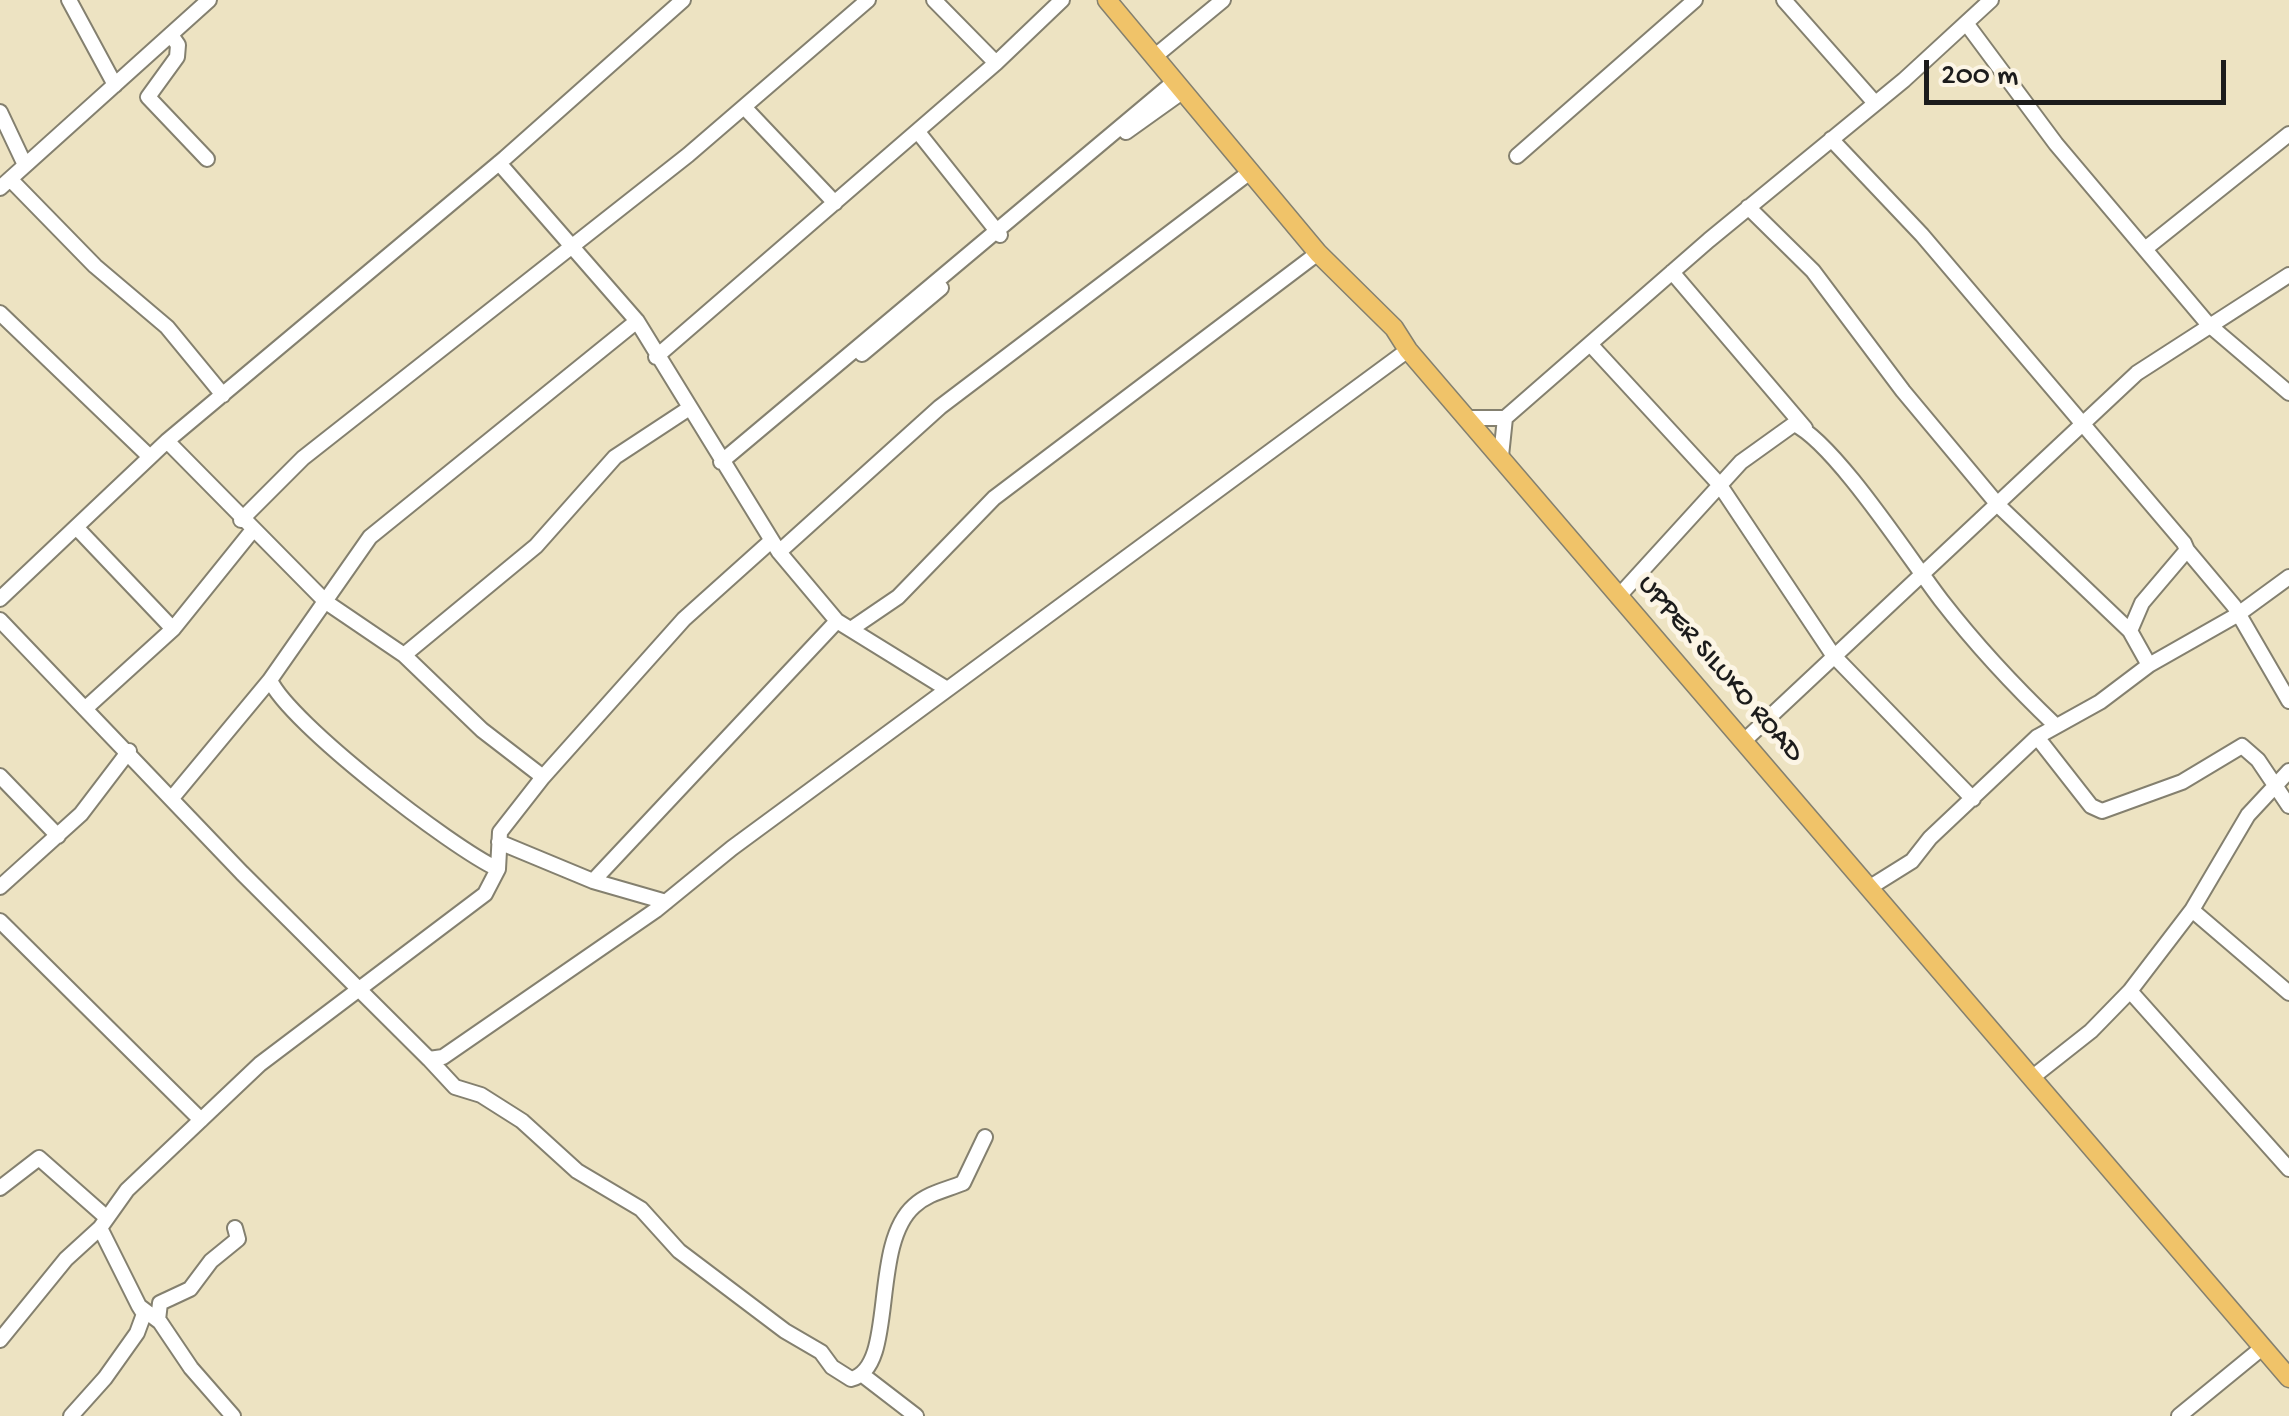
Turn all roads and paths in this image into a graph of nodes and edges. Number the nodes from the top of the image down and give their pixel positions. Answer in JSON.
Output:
{"nodes":[{"id":1,"x":69,"y":0,"type":"edge"},
{"id":2,"x":209,"y":0,"type":"edge"},
{"id":3,"x":683,"y":0,"type":"edge"},
{"id":4,"x":868,"y":0,"type":"edge"},
{"id":5,"x":934,"y":0,"type":"edge"},
{"id":6,"x":1062,"y":0,"type":"edge"},
{"id":7,"x":1107,"y":0,"type":"edge"},
{"id":8,"x":1223,"y":0,"type":"edge"},
{"id":9,"x":1696,"y":0,"type":"edge"},
{"id":10,"x":1784,"y":0,"type":"edge"},
{"id":11,"x":1991,"y":0,"type":"edge"},
{"id":12,"x":1966,"y":23,"type":"junction"},
{"id":13,"x":171,"y":34,"type":"junction"},
{"id":14,"x":1154,"y":58,"type":"junction"},
{"id":15,"x":996,"y":63,"type":"junction"},
{"id":16,"x":115,"y":85,"type":"junction"},
{"id":17,"x":1178,"y":87,"type":"junction"},
{"id":18,"x":1875,"y":103,"type":"junction"},
{"id":19,"x":744,"y":108,"type":"junction"},
{"id":20,"x":0,"y":112,"type":"edge"},
{"id":21,"x":920,"y":130,"type":"junction"},
{"id":22,"x":2289,"y":134,"type":"edge"},
{"id":23,"x":1831,"y":139,"type":"junction"},
{"id":24,"x":1516,"y":156,"type":"dead end"},
{"id":25,"x":207,"y":158,"type":"dead end"},
{"id":26,"x":499,"y":163,"type":"junction"},
{"id":27,"x":24,"y":165,"type":"junction"},
{"id":28,"x":1250,"y":172,"type":"junction"},
{"id":29,"x":5,"y":184,"type":"edge"},
{"id":30,"x":835,"y":204,"type":"junction"},
{"id":31,"x":1748,"y":207,"type":"junction"},
{"id":32,"x":1000,"y":231,"type":"junction"},
{"id":33,"x":571,"y":244,"type":"junction"},
{"id":34,"x":2145,"y":249,"type":"junction"},
{"id":35,"x":1318,"y":253,"type":"junction"},
{"id":36,"x":1672,"y":272,"type":"junction"},
{"id":37,"x":2289,"y":275,"type":"edge"},
{"id":38,"x":0,"y":314,"type":"edge"},
{"id":39,"x":636,"y":321,"type":"junction"},
{"id":40,"x":2208,"y":324,"type":"junction"},
{"id":41,"x":1590,"y":344,"type":"junction"},
{"id":42,"x":1408,"y":350,"type":"junction"},
{"id":43,"x":656,"y":357,"type":"junction"},
{"id":44,"x":846,"y":367,"type":"dead end"},
{"id":45,"x":2289,"y":393,"type":"edge"},
{"id":46,"x":223,"y":395,"type":"junction"},
{"id":47,"x":688,"y":409,"type":"junction"},
{"id":48,"x":1467,"y":418,"type":"junction"},
{"id":49,"x":1504,"y":418,"type":"junction"},
{"id":50,"x":2082,"y":428,"type":"junction"},
{"id":51,"x":1814,"y":438,"type":"junction"},
{"id":52,"x":168,"y":441,"type":"junction"},
{"id":53,"x":1501,"y":456,"type":"junction"},
{"id":54,"x":150,"y":457,"type":"junction"},
{"id":55,"x":721,"y":462,"type":"junction"},
{"id":56,"x":1719,"y":484,"type":"junction"},
{"id":57,"x":1999,"y":506,"type":"junction"},
{"id":58,"x":247,"y":526,"type":"junction"},
{"id":59,"x":76,"y":527,"type":"junction"},
{"id":60,"x":775,"y":546,"type":"junction"},
{"id":61,"x":2186,"y":550,"type":"junction"},
{"id":62,"x":1926,"y":574,"type":"junction"},
{"id":63,"x":2289,"y":578,"type":"edge"},
{"id":64,"x":1618,"y":597,"type":"junction"},
{"id":65,"x":0,"y":599,"type":"edge"},
{"id":66,"x":326,"y":602,"type":"junction"},
{"id":67,"x":2237,"y":615,"type":"junction"},
{"id":68,"x":0,"y":620,"type":"edge"},
{"id":69,"x":837,"y":621,"type":"junction"},
{"id":70,"x":173,"y":629,"type":"junction"},
{"id":71,"x":851,"y":629,"type":"junction"},
{"id":72,"x":2130,"y":631,"type":"junction"},
{"id":73,"x":1833,"y":654,"type":"junction"},
{"id":74,"x":404,"y":656,"type":"junction"},
{"id":75,"x":2149,"y":665,"type":"junction"},
{"id":76,"x":270,"y":680,"type":"junction"},
{"id":77,"x":947,"y":689,"type":"junction"},
{"id":78,"x":2289,"y":701,"type":"edge"},
{"id":79,"x":87,"y":707,"type":"junction"},
{"id":80,"x":2055,"y":725,"type":"junction"},
{"id":81,"x":2037,"y":737,"type":"junction"},
{"id":82,"x":1745,"y":740,"type":"junction"},
{"id":83,"x":129,"y":751,"type":"junction"},
{"id":84,"x":2289,"y":771,"type":"edge"},
{"id":85,"x":0,"y":776,"type":"edge"},
{"id":86,"x":543,"y":776,"type":"junction"},
{"id":87,"x":2276,"y":787,"type":"junction"},
{"id":88,"x":172,"y":798,"type":"junction"},
{"id":89,"x":1973,"y":799,"type":"junction"},
{"id":90,"x":2289,"y":806,"type":"edge"},
{"id":91,"x":58,"y":836,"type":"junction"},
{"id":92,"x":499,"y":842,"type":"junction"},
{"id":93,"x":498,"y":869,"type":"junction"},
{"id":94,"x":593,"y":881,"type":"junction"},
{"id":95,"x":1872,"y":886,"type":"junction"},
{"id":96,"x":0,"y":887,"type":"edge"},
{"id":97,"x":666,"y":902,"type":"junction"},
{"id":98,"x":2192,"y":910,"type":"junction"},
{"id":99,"x":0,"y":921,"type":"edge"},
{"id":100,"x":356,"y":988,"type":"junction"},
{"id":101,"x":2130,"y":991,"type":"junction"},
{"id":102,"x":2289,"y":993,"type":"edge"},
{"id":103,"x":429,"y":1058,"type":"junction"},
{"id":104,"x":2034,"y":1076,"type":"junction"},
{"id":105,"x":201,"y":1120,"type":"junction"},
{"id":106,"x":985,"y":1137,"type":"dead end"},
{"id":107,"x":2289,"y":1169,"type":"edge"},
{"id":108,"x":0,"y":1188,"type":"edge"},
{"id":109,"x":104,"y":1223,"type":"junction"},
{"id":110,"x":235,"y":1228,"type":"dead end"},
{"id":111,"x":139,"y":1306,"type":"junction"},
{"id":112,"x":158,"y":1320,"type":"junction"},
{"id":113,"x":0,"y":1340,"type":"edge"},
{"id":114,"x":2262,"y":1348,"type":"junction"},
{"id":115,"x":864,"y":1376,"type":"junction"},
{"id":116,"x":2289,"y":1378,"type":"edge"},
{"id":117,"x":74,"y":1415,"type":"edge"},
{"id":118,"x":233,"y":1416,"type":"edge"},
{"id":119,"x":916,"y":1416,"type":"edge"},
{"id":120,"x":2179,"y":1416,"type":"edge"}],
"edges":[{"from":1,"to":16,"type":"street"},
{"from":2,"to":13,"type":"street"},
{"from":3,"to":26,"type":"street"},
{"from":4,"to":19,"type":"street"},
{"from":5,"to":15,"type":"street"},
{"from":6,"to":15,"type":"street"},
{"from":7,"to":14,"type":"main road","name":"UPPER SILUKO ROAD"},
{"from":8,"to":14,"type":"street"},
{"from":9,"to":24,"type":"street"},
{"from":10,"to":18,"type":"street"},
{"from":11,"to":12,"type":"street"},
{"from":12,"to":18,"type":"street"},
{"from":12,"to":34,"type":"street"},
{"from":13,"to":16,"type":"street"},
{"from":13,"to":25,"type":"street"},
{"from":14,"to":17,"type":"main road","name":"UPPER SILUKO ROAD"},
{"from":15,"to":21,"type":"street"},
{"from":16,"to":27,"type":"street"},
{"from":17,"to":28,"type":"main road","name":"UPPER SILUKO ROAD"},
{"from":17,"to":32,"type":"street"},
{"from":18,"to":23,"type":"street"},
{"from":19,"to":30,"type":"street"},
{"from":19,"to":33,"type":"street"},
{"from":20,"to":27,"type":"street"},
{"from":21,"to":30,"type":"street"},
{"from":21,"to":32,"type":"street"},
{"from":22,"to":34,"type":"street"},
{"from":23,"to":31,"type":"street"},
{"from":23,"to":50,"type":"street"},
{"from":26,"to":33,"type":"street"},
{"from":26,"to":46,"type":"street"},
{"from":27,"to":29,"type":"street"},
{"from":28,"to":35,"type":"main road","name":"UPPER SILUKO ROAD"},
{"from":28,"to":60,"type":"street"},
{"from":29,"to":46,"type":"street"},
{"from":30,"to":43,"type":"street"},
{"from":31,"to":36,"type":"street"},
{"from":31,"to":57,"type":"street"},
{"from":32,"to":44,"type":"street"},
{"from":32,"to":55,"type":"street"},
{"from":33,"to":39,"type":"street"},
{"from":33,"to":58,"type":"street"},
{"from":34,"to":40,"type":"street"},
{"from":35,"to":42,"type":"main road","name":"UPPER SILUKO ROAD"},
{"from":35,"to":71,"type":"street"},
{"from":36,"to":41,"type":"street"},
{"from":36,"to":51,"type":"street"},
{"from":37,"to":40,"type":"street"},
{"from":38,"to":54,"type":"street"},
{"from":39,"to":43,"type":"street"},
{"from":39,"to":66,"type":"street"},
{"from":40,"to":45,"type":"street"},
{"from":40,"to":50,"type":"street"},
{"from":41,"to":49,"type":"street"},
{"from":41,"to":56,"type":"street"},
{"from":42,"to":48,"type":"main road","name":"UPPER SILUKO ROAD"},
{"from":42,"to":77,"type":"street"},
{"from":43,"to":47,"type":"street"},
{"from":46,"to":52,"type":"street"},
{"from":47,"to":55,"type":"street"},
{"from":47,"to":74,"type":"street"},
{"from":48,"to":49,"type":"street"},
{"from":48,"to":53,"type":"main road","name":"UPPER SILUKO ROAD"},
{"from":49,"to":53,"type":"street"},
{"from":50,"to":57,"type":"street"},
{"from":50,"to":61,"type":"street"},
{"from":51,"to":56,"type":"street"},
{"from":51,"to":62,"type":"street"},
{"from":52,"to":54,"type":"street"},
{"from":52,"to":58,"type":"street"},
{"from":53,"to":64,"type":"main road","name":"UPPER SILUKO ROAD"},
{"from":54,"to":59,"type":"street"},
{"from":55,"to":60,"type":"street"},
{"from":56,"to":64,"type":"street"},
{"from":56,"to":73,"type":"street"},
{"from":57,"to":62,"type":"street"},
{"from":57,"to":72,"type":"street"},
{"from":58,"to":66,"type":"street"},
{"from":58,"to":70,"type":"street"},
{"from":59,"to":65,"type":"street"},
{"from":59,"to":70,"type":"street"},
{"from":60,"to":69,"type":"street"},
{"from":60,"to":86,"type":"street"},
{"from":61,"to":67,"type":"street"},
{"from":61,"to":72,"type":"street"},
{"from":62,"to":73,"type":"street"},
{"from":62,"to":80,"type":"street"},
{"from":63,"to":67,"type":"street"},
{"from":64,"to":82,"type":"main road","name":"UPPER SILUKO ROAD"},
{"from":66,"to":74,"type":"street"},
{"from":66,"to":76,"type":"street"},
{"from":67,"to":75,"type":"street"},
{"from":67,"to":78,"type":"street"},
{"from":68,"to":79,"type":"street"},
{"from":69,"to":71,"type":"street"},
{"from":69,"to":94,"type":"street"},
{"from":70,"to":79,"type":"street"},
{"from":71,"to":77,"type":"street"},
{"from":72,"to":75,"type":"street"},
{"from":73,"to":82,"type":"street"},
{"from":73,"to":89,"type":"street"},
{"from":74,"to":86,"type":"street"},
{"from":75,"to":80,"type":"street"},
{"from":76,"to":88,"type":"street"},
{"from":76,"to":93,"type":"street"},
{"from":77,"to":97,"type":"street"},
{"from":79,"to":83,"type":"street"},
{"from":80,"to":81,"type":"street"},
{"from":81,"to":87,"type":"street"},
{"from":81,"to":89,"type":"street"},
{"from":82,"to":95,"type":"main road","name":"UPPER SILUKO ROAD"},
{"from":83,"to":88,"type":"street"},
{"from":83,"to":91,"type":"street"},
{"from":84,"to":87,"type":"street"},
{"from":85,"to":91,"type":"street"},
{"from":86,"to":92,"type":"street"},
{"from":87,"to":90,"type":"street"},
{"from":87,"to":98,"type":"street"},
{"from":88,"to":100,"type":"street"},
{"from":89,"to":95,"type":"street"},
{"from":91,"to":96,"type":"street"},
{"from":92,"to":93,"type":"street"},
{"from":92,"to":94,"type":"street"},
{"from":93,"to":100,"type":"street"},
{"from":94,"to":97,"type":"street"},
{"from":95,"to":104,"type":"main road","name":"UPPER SILUKO ROAD"},
{"from":97,"to":103,"type":"street"},
{"from":98,"to":101,"type":"street"},
{"from":98,"to":102,"type":"street"},
{"from":99,"to":105,"type":"street"},
{"from":100,"to":103,"type":"street"},
{"from":100,"to":105,"type":"street"},
{"from":101,"to":104,"type":"street"},
{"from":101,"to":107,"type":"street"},
{"from":103,"to":115,"type":"street"},
{"from":104,"to":114,"type":"main road","name":"UPPER SILUKO ROAD"},
{"from":105,"to":109,"type":"street"},
{"from":106,"to":115,"type":"street"},
{"from":108,"to":109,"type":"street"},
{"from":109,"to":111,"type":"street"},
{"from":109,"to":113,"type":"street"},
{"from":110,"to":112,"type":"street"},
{"from":111,"to":112,"type":"street"},
{"from":111,"to":117,"type":"street"},
{"from":112,"to":118,"type":"street"},
{"from":114,"to":116,"type":"main road","name":"UPPER SILUKO ROAD"},
{"from":114,"to":120,"type":"street"},
{"from":115,"to":119,"type":"street"}]}
